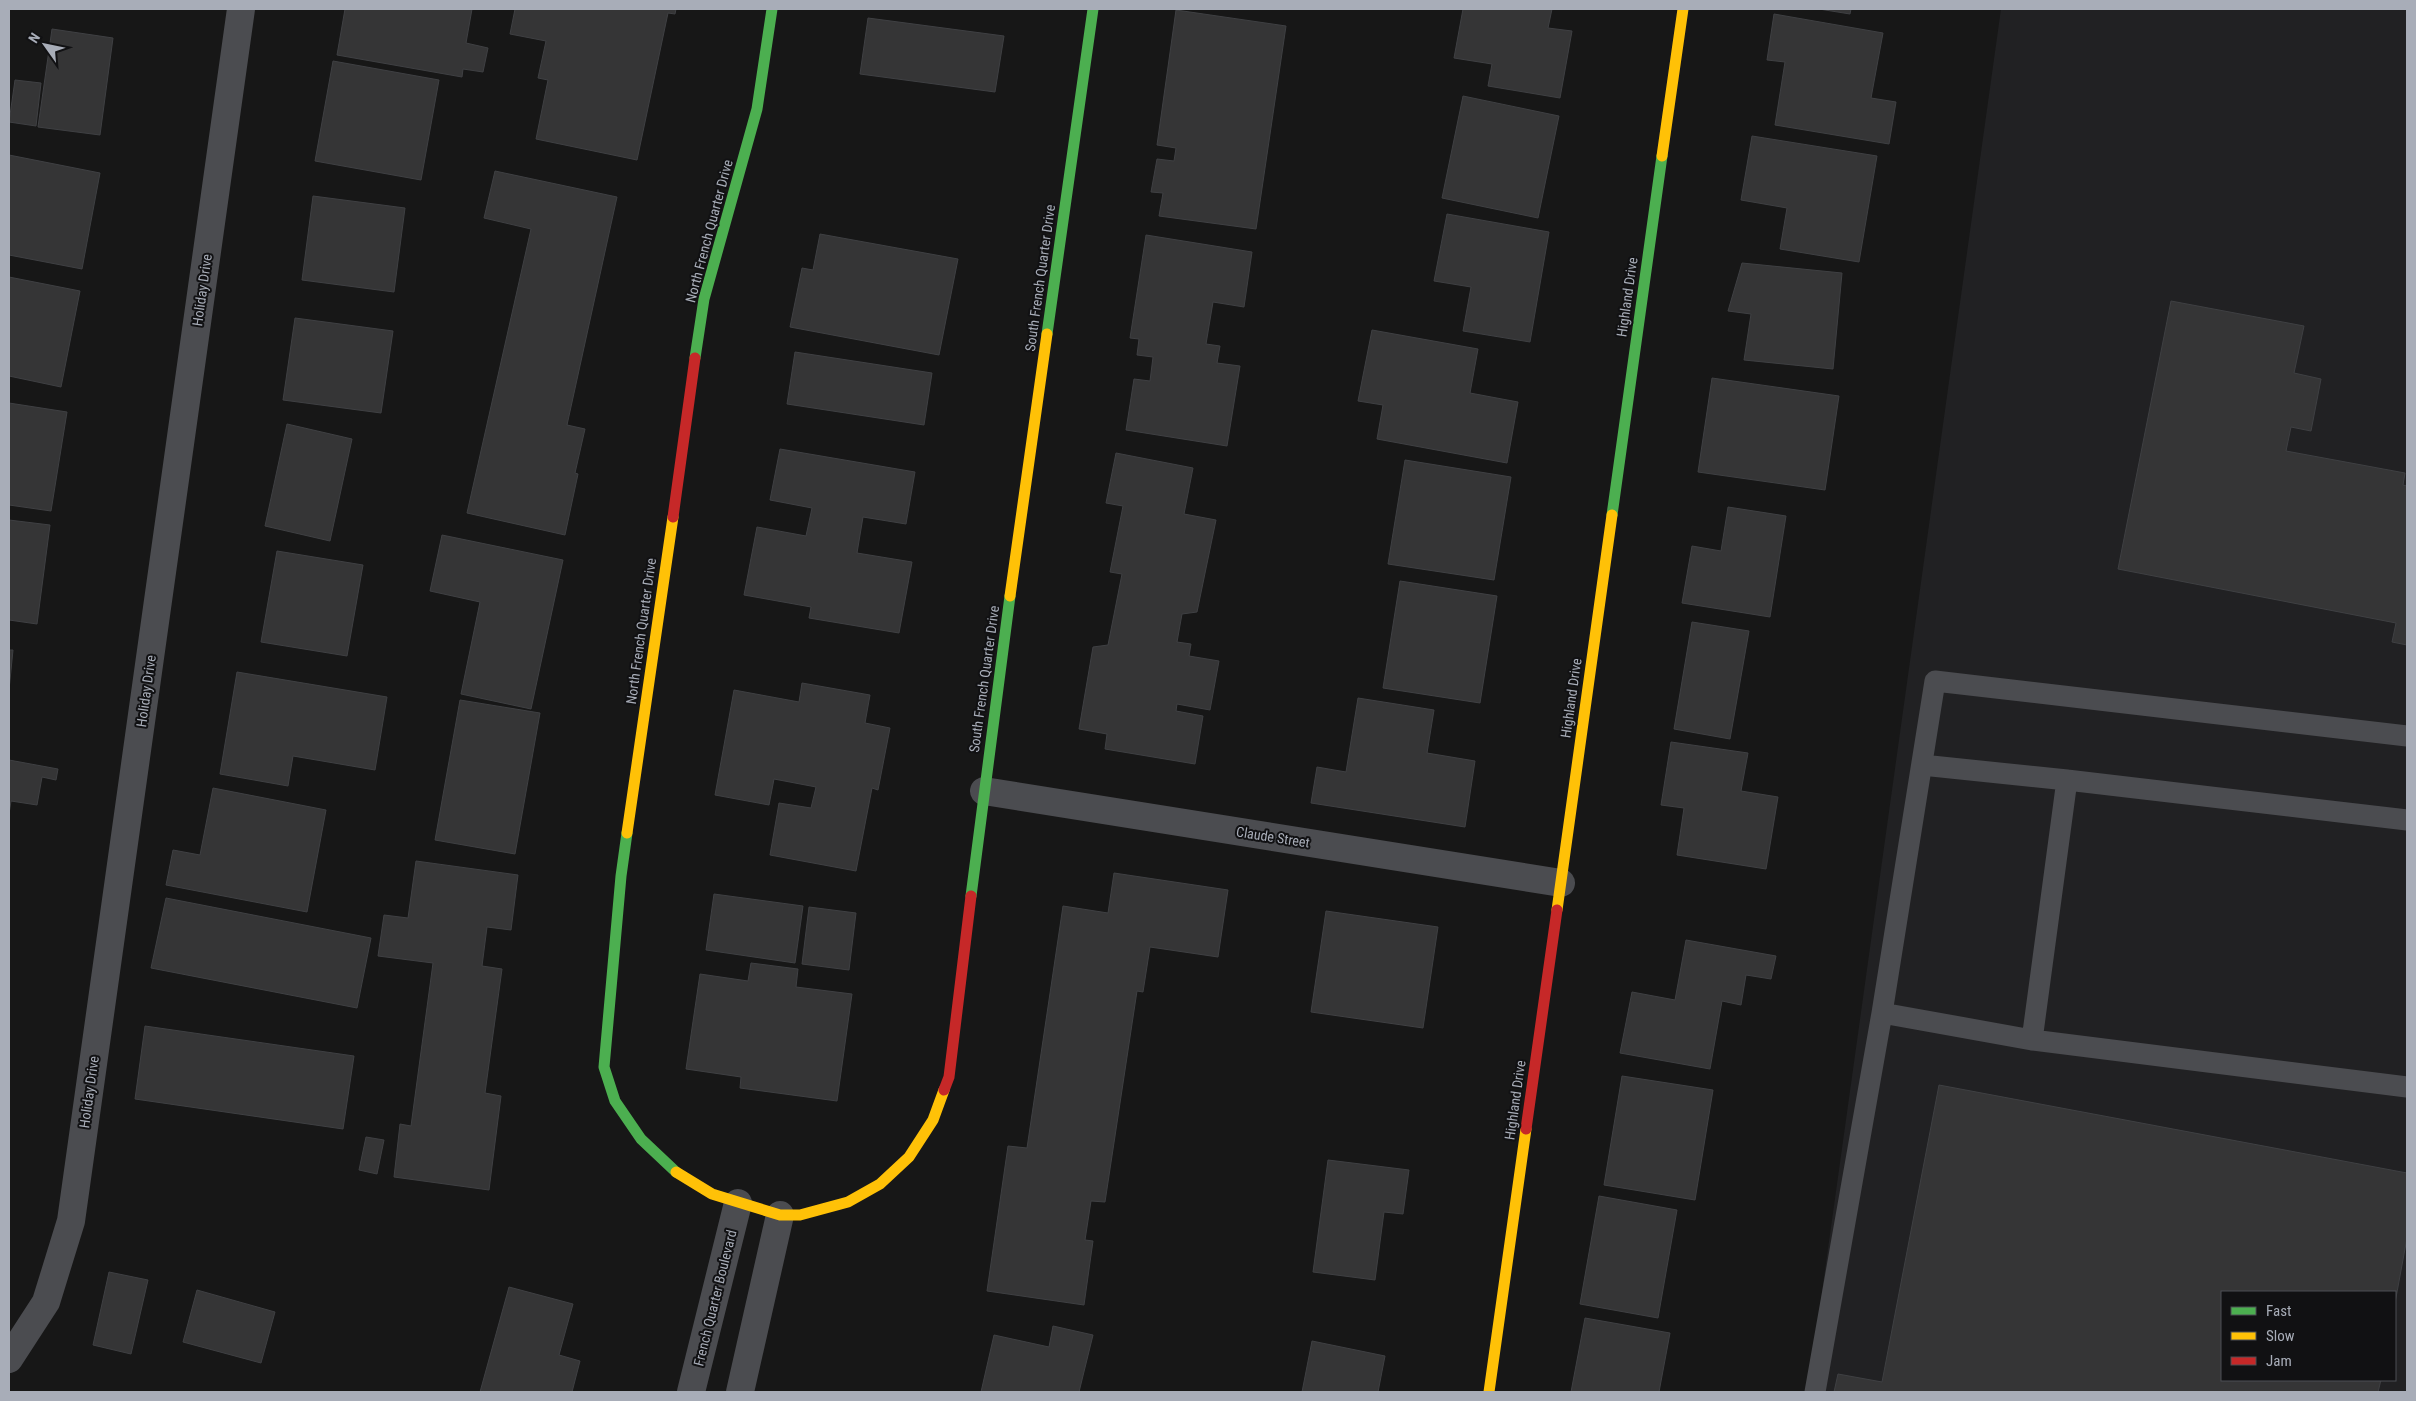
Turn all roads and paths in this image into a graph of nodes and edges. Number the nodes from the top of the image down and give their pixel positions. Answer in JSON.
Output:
{"nodes":[{"id":1,"x":241,"y":9,"type":"edge"},
{"id":2,"x":772,"y":9,"type":"edge"},
{"id":3,"x":1093,"y":9,"type":"edge"},
{"id":4,"x":1683,"y":9,"type":"edge"},
{"id":5,"x":2407,"y":736,"type":"edge"},
{"id":6,"x":1922,"y":765,"type":"junction"},
{"id":7,"x":2067,"y":780,"type":"junction"},
{"id":8,"x":984,"y":791,"type":"junction"},
{"id":9,"x":2407,"y":820,"type":"edge"},
{"id":10,"x":1561,"y":883,"type":"junction"},
{"id":11,"x":1882,"y":1013,"type":"junction"},
{"id":12,"x":2032,"y":1040,"type":"junction"},
{"id":13,"x":2407,"y":1087,"type":"edge"},
{"id":14,"x":738,"y":1204,"type":"junction"},
{"id":15,"x":780,"y":1215,"type":"junction"},
{"id":16,"x":9,"y":1359,"type":"edge"},
{"id":17,"x":691,"y":1392,"type":"edge"},
{"id":18,"x":740,"y":1392,"type":"edge"},
{"id":19,"x":1489,"y":1392,"type":"edge"},
{"id":20,"x":1815,"y":1392,"type":"edge"}],
"edges":[{"from":1,"to":16,"type":"street","name":"Holiday Drive"},
{"from":2,"to":14,"type":"street","name":"North French Quarter Drive"},
{"from":3,"to":8,"type":"street","name":"South French Quarter Drive"},
{"from":4,"to":10,"type":"street","name":"Highland Drive"},
{"from":5,"to":6,"type":"lane"},
{"from":6,"to":7,"type":"lane"},
{"from":6,"to":11,"type":"lane"},
{"from":7,"to":9,"type":"lane"},
{"from":7,"to":12,"type":"lane"},
{"from":8,"to":10,"type":"street","name":"Claude Street"},
{"from":8,"to":15,"type":"street","name":"South French Quarter Drive"},
{"from":10,"to":19,"type":"street","name":"Highland Drive"},
{"from":11,"to":12,"type":"lane"},
{"from":11,"to":20,"type":"lane"},
{"from":12,"to":13,"type":"lane"},
{"from":14,"to":15,"type":"street","name":"South French Quarter Drive"},
{"from":14,"to":17,"type":"street","name":"French Quarter Boulevard"},
{"from":15,"to":18,"type":"street"}]}
